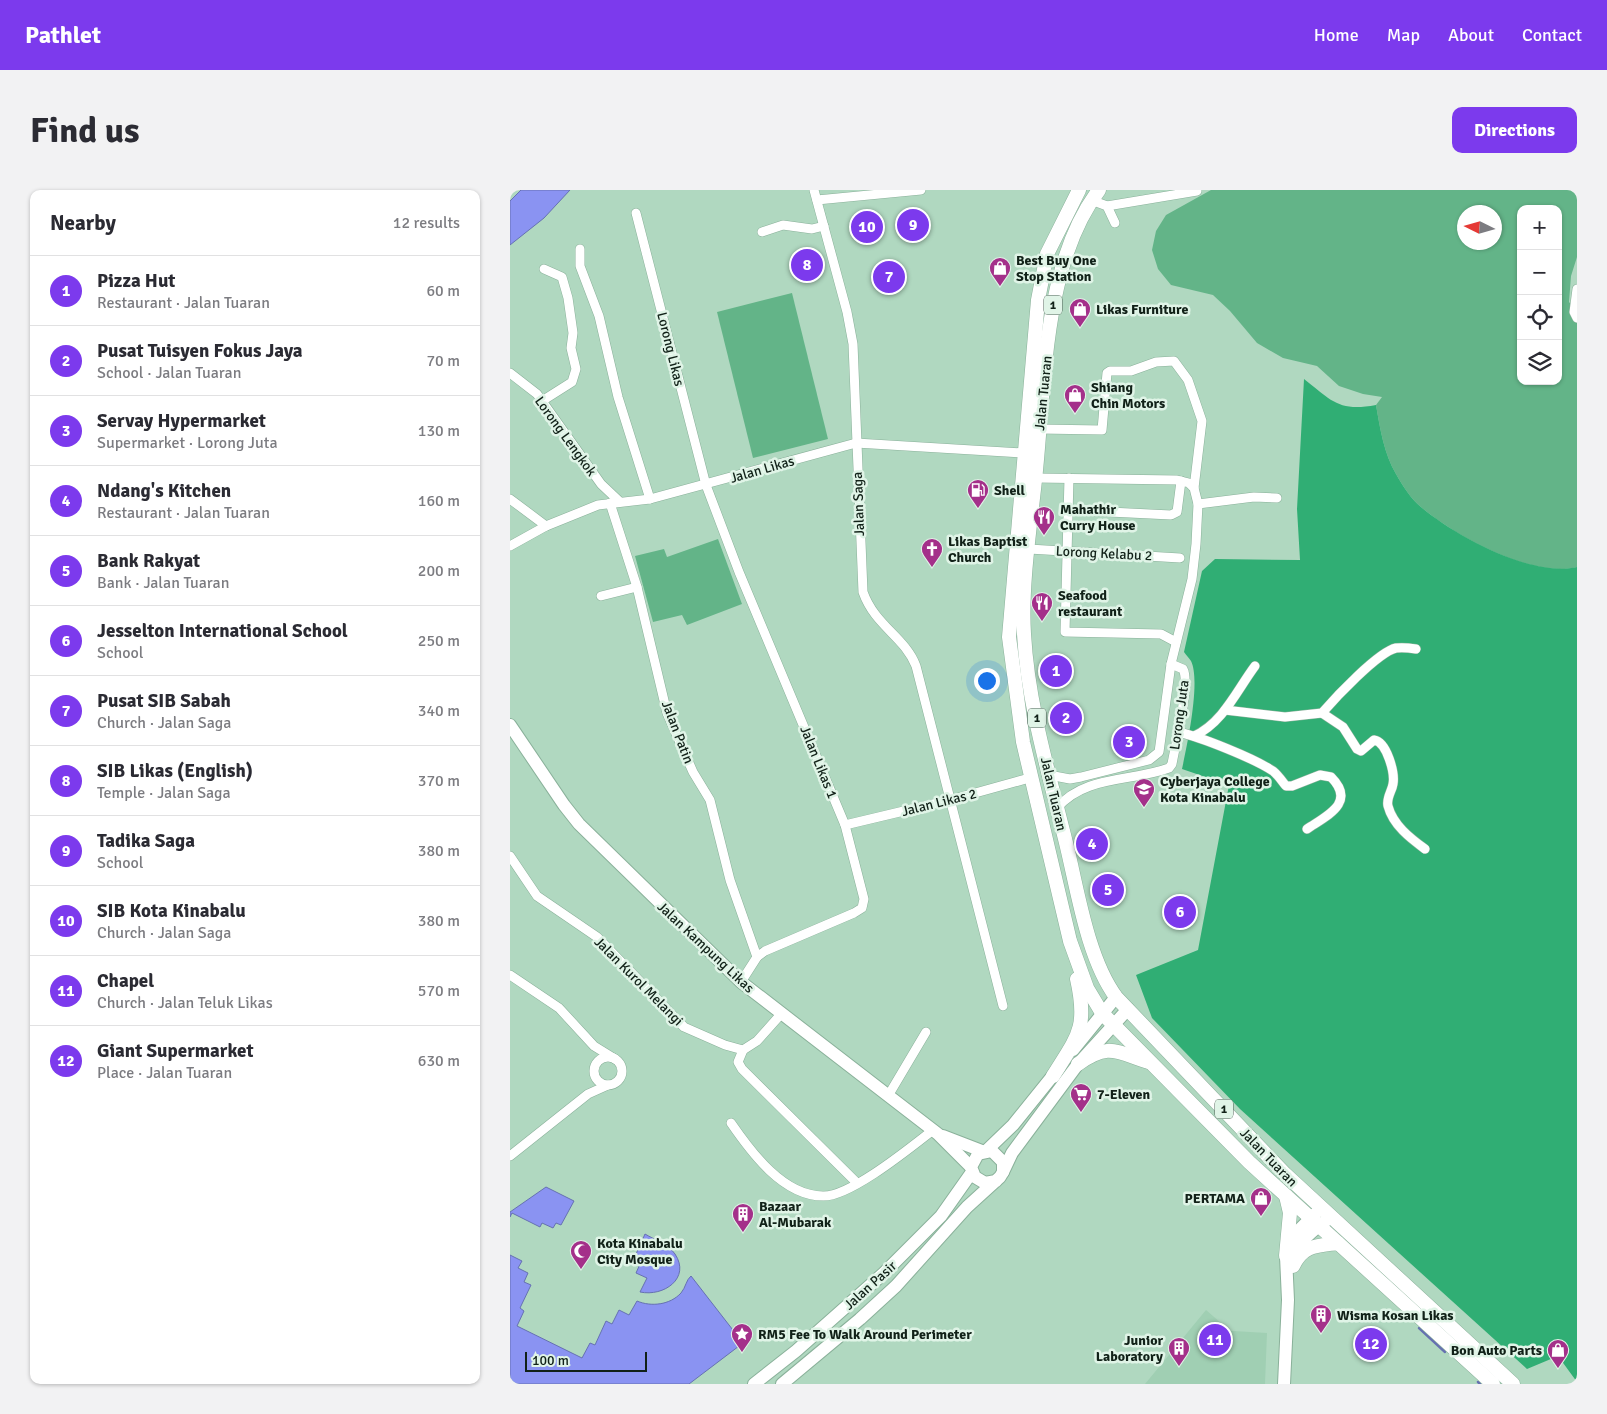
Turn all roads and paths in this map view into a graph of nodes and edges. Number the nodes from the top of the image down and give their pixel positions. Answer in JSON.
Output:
{"nodes":[{"id":1,"x":814,"y":190,"type":"edge"},
{"id":2,"x":921,"y":190,"type":"edge"},
{"id":3,"x":1079,"y":190,"type":"edge"},
{"id":4,"x":1197,"y":192,"type":"dead end"},
{"id":5,"x":1095,"y":195,"type":"edge"},
{"id":6,"x":817,"y":200,"type":"junction"},
{"id":7,"x":1107,"y":206,"type":"junction"},
{"id":8,"x":636,"y":213,"type":"dead end"},
{"id":9,"x":1115,"y":224,"type":"dead end"},
{"id":10,"x":824,"y":226,"type":"junction"},
{"id":11,"x":762,"y":232,"type":"dead end"},
{"id":12,"x":580,"y":250,"type":"dead end"},
{"id":13,"x":544,"y":269,"type":"dead end"},
{"id":14,"x":1577,"y":288,"type":"edge"},
{"id":15,"x":1052,"y":316,"type":"junction"},
{"id":16,"x":1577,"y":318,"type":"edge"},
{"id":17,"x":510,"y":373,"type":"edge"},
{"id":18,"x":542,"y":401,"type":"junction"},
{"id":19,"x":1039,"y":429,"type":"junction"},
{"id":20,"x":856,"y":443,"type":"junction"},
{"id":21,"x":1024,"y":453,"type":"junction"},
{"id":22,"x":1036,"y":478,"type":"junction"},
{"id":23,"x":1069,"y":478,"type":"junction"},
{"id":24,"x":1181,"y":480,"type":"junction"},
{"id":25,"x":706,"y":485,"type":"junction"},
{"id":26,"x":1194,"y":488,"type":"junction"},
{"id":27,"x":1277,"y":498,"type":"dead end"},
{"id":28,"x":510,"y":499,"type":"edge"},
{"id":29,"x":650,"y":499,"type":"junction"},
{"id":30,"x":615,"y":503,"type":"junction"},
{"id":31,"x":1198,"y":504,"type":"junction"},
{"id":32,"x":1068,"y":510,"type":"junction"},
{"id":33,"x":546,"y":526,"type":"junction"},
{"id":34,"x":510,"y":546,"type":"edge"},
{"id":35,"x":1029,"y":549,"type":"junction"},
{"id":36,"x":1066,"y":551,"type":"junction"},
{"id":37,"x":1180,"y":558,"type":"dead end"},
{"id":38,"x":637,"y":587,"type":"junction"},
{"id":39,"x":601,"y":596,"type":"dead end"},
{"id":40,"x":1176,"y":642,"type":"junction"},
{"id":41,"x":1416,"y":649,"type":"dead end"},
{"id":42,"x":1171,"y":664,"type":"junction"},
{"id":43,"x":1255,"y":666,"type":"dead end"},
{"id":44,"x":1224,"y":710,"type":"junction"},
{"id":45,"x":1322,"y":713,"type":"junction"},
{"id":46,"x":510,"y":725,"type":"edge"},
{"id":47,"x":1178,"y":732,"type":"junction"},
{"id":48,"x":1194,"y":736,"type":"junction"},
{"id":49,"x":1049,"y":775,"type":"junction"},
{"id":50,"x":1033,"y":777,"type":"junction"},
{"id":51,"x":950,"y":800,"type":"junction"},
{"id":52,"x":1057,"y":808,"type":"junction"},
{"id":53,"x":845,"y":825,"type":"junction"},
{"id":54,"x":1307,"y":829,"type":"dead end"},
{"id":55,"x":1425,"y":849,"type":"dead end"},
{"id":56,"x":512,"y":862,"type":"edge"},
{"id":57,"x":1072,"y":948,"type":"junction"},
{"id":58,"x":757,"y":957,"type":"junction"},
{"id":59,"x":510,"y":975,"type":"edge"},
{"id":60,"x":741,"y":982,"type":"junction"},
{"id":61,"x":1116,"y":996,"type":"junction"},
{"id":62,"x":1003,"y":1006,"type":"dead end"},
{"id":63,"x":1128,"y":1009,"type":"junction"},
{"id":64,"x":782,"y":1013,"type":"junction"},
{"id":65,"x":1102,"y":1013,"type":"junction"},
{"id":66,"x":1113,"y":1024,"type":"junction"},
{"id":67,"x":926,"y":1032,"type":"dead end"},
{"id":68,"x":594,"y":1046,"type":"junction"},
{"id":69,"x":743,"y":1050,"type":"junction"},
{"id":70,"x":615,"y":1059,"type":"junction"},
{"id":71,"x":1150,"y":1063,"type":"junction"},
{"id":72,"x":1078,"y":1064,"type":"junction"},
{"id":73,"x":596,"y":1070,"type":"junction"},
{"id":74,"x":1053,"y":1076,"type":"junction"},
{"id":75,"x":608,"y":1085,"type":"junction"},
{"id":76,"x":588,"y":1094,"type":"junction"},
{"id":77,"x":888,"y":1096,"type":"junction"},
{"id":78,"x":731,"y":1123,"type":"dead end"},
{"id":79,"x":936,"y":1132,"type":"junction"},
{"id":80,"x":985,"y":1151,"type":"junction"},
{"id":81,"x":510,"y":1156,"type":"edge"},
{"id":82,"x":972,"y":1169,"type":"junction"},
{"id":83,"x":1000,"y":1176,"type":"junction"},
{"id":84,"x":857,"y":1183,"type":"junction"},
{"id":85,"x":1286,"y":1196,"type":"junction"},
{"id":86,"x":1326,"y":1212,"type":"junction"},
{"id":87,"x":1314,"y":1222,"type":"junction"},
{"id":88,"x":1338,"y":1243,"type":"junction"},
{"id":89,"x":1290,"y":1261,"type":"junction"},
{"id":90,"x":1475,"y":1358,"type":"junction"},
{"id":91,"x":754,"y":1384,"type":"edge"},
{"id":92,"x":782,"y":1384,"type":"edge"},
{"id":93,"x":1284,"y":1384,"type":"edge"},
{"id":94,"x":1492,"y":1384,"type":"edge"},
{"id":95,"x":1513,"y":1384,"type":"edge"}],
"edges":[{"from":1,"to":6,"type":"street","name":"Jalan Saga"},
{"from":2,"to":6,"type":"street"},
{"from":3,"to":21,"type":"main road","name":"Jalan Tuaran","number":"1"},
{"from":4,"to":7,"type":"street"},
{"from":5,"to":7,"type":"street"},
{"from":5,"to":15,"type":"main road","name":"Jalan Tuaran","number":"1"},
{"from":6,"to":10,"type":"street","name":"Jalan Saga"},
{"from":7,"to":9,"type":"street"},
{"from":8,"to":25,"type":"street","name":"Lorong Likas"},
{"from":10,"to":11,"type":"street"},
{"from":10,"to":20,"type":"street","name":"Jalan Saga"},
{"from":12,"to":29,"type":"street"},
{"from":13,"to":18,"type":"street"},
{"from":14,"to":16,"type":"street"},
{"from":15,"to":19,"type":"main road","name":"Jalan Tuaran","number":"1"},
{"from":15,"to":21,"type":"main road"},
{"from":17,"to":18,"type":"street","name":"Lorong Lengkok"},
{"from":18,"to":30,"type":"street","name":"Lorong Lengkok"},
{"from":19,"to":22,"type":"main road","name":"Jalan Tuaran","number":"1"},
{"from":19,"to":26,"type":"street"},
{"from":20,"to":21,"type":"street","name":"Jalan Likas"},
{"from":20,"to":25,"type":"street","name":"Jalan Likas"},
{"from":20,"to":51,"type":"street","name":"Jalan Saga"},
{"from":21,"to":50,"type":"main road","name":"Jalan Tuaran","number":"1"},
{"from":22,"to":23,"type":"street"},
{"from":22,"to":35,"type":"main road","name":"Jalan Tuaran","number":"1"},
{"from":23,"to":24,"type":"street"},
{"from":23,"to":32,"type":"street"},
{"from":24,"to":26,"type":"street"},
{"from":24,"to":32,"type":"street"},
{"from":25,"to":29,"type":"street","name":"Jalan Likas"},
{"from":25,"to":53,"type":"street","name":"Jalan Likas 1"},
{"from":26,"to":31,"type":"street"},
{"from":27,"to":31,"type":"street"},
{"from":28,"to":33,"type":"street"},
{"from":29,"to":30,"type":"street","name":"Jalan Likas"},
{"from":30,"to":33,"type":"street","name":"Jalan Likas"},
{"from":30,"to":38,"type":"street","name":"Jalan Patin"},
{"from":31,"to":40,"type":"street"},
{"from":32,"to":36,"type":"street"},
{"from":33,"to":34,"type":"street","name":"Jalan Likas"},
{"from":35,"to":36,"type":"street","name":"Lorong Kelabu 2"},
{"from":35,"to":49,"type":"main road","name":"Jalan Tuaran","number":"1"},
{"from":36,"to":37,"type":"street","name":"Lorong Kelabu 2"},
{"from":36,"to":40,"type":"street"},
{"from":38,"to":39,"type":"street"},
{"from":38,"to":58,"type":"street","name":"Jalan Patin"},
{"from":40,"to":42,"type":"street"},
{"from":41,"to":45,"type":"street"},
{"from":42,"to":47,"type":"street","name":"Lorong Juta"},
{"from":42,"to":49,"type":"street","name":"Lorong Juta"},
{"from":43,"to":44,"type":"street"},
{"from":44,"to":45,"type":"street"},
{"from":44,"to":48,"type":"street"},
{"from":45,"to":55,"type":"street"},
{"from":46,"to":60,"type":"main road","name":"Jalan Kampung Likas"},
{"from":47,"to":48,"type":"street"},
{"from":47,"to":52,"type":"street","name":"Lorong Juta"},
{"from":48,"to":54,"type":"street"},
{"from":49,"to":52,"type":"main road","name":"Jalan Tuaran","number":"1"},
{"from":50,"to":51,"type":"street","name":"Jalan Likas 2"},
{"from":50,"to":57,"type":"main road","name":"Jalan Tuaran","number":"1"},
{"from":51,"to":53,"type":"street","name":"Jalan Likas 2"},
{"from":51,"to":62,"type":"street","name":"Jalan Saga"},
{"from":52,"to":61,"type":"main road","name":"Jalan Tuaran","number":"1"},
{"from":53,"to":58,"type":"street","name":"Jalan Likas 1"},
{"from":56,"to":69,"type":"street","name":"Jalan Kurol Melangi"},
{"from":57,"to":65,"type":"main road","name":"Jalan Tuaran","number":"1"},
{"from":57,"to":74,"type":"main road"},
{"from":58,"to":60,"type":"street","name":"Jalan Likas 1"},
{"from":59,"to":68,"type":"street"},
{"from":60,"to":64,"type":"main road","name":"Jalan Kampung Likas"},
{"from":61,"to":63,"type":"main road","name":"Jalan Tuaran","number":"1"},
{"from":61,"to":65,"type":"main road"},
{"from":63,"to":66,"type":"main road","name":"Jalan Pasir"},
{"from":63,"to":86,"type":"main road","name":"Jalan Tuaran","number":"1"},
{"from":64,"to":69,"type":"street"},
{"from":64,"to":77,"type":"main road","name":"Jalan Kampung Likas"},
{"from":65,"to":66,"type":"main road","name":"Jalan Tuaran","number":"1"},
{"from":65,"to":74,"type":"main road"},
{"from":66,"to":71,"type":"main road","name":"Jalan Tuaran","number":"1"},
{"from":66,"to":72,"type":"main road","name":"Jalan Pasir"},
{"from":67,"to":77,"type":"street"},
{"from":68,"to":70,"type":"street"},
{"from":68,"to":73,"type":"street"},
{"from":69,"to":84,"type":"street"},
{"from":70,"to":73,"type":"street"},
{"from":70,"to":75,"type":"street"},
{"from":71,"to":72,"type":"main road"},
{"from":71,"to":85,"type":"main road","name":"Jalan Tuaran","number":"1"},
{"from":72,"to":83,"type":"main road","name":"Jalan Pasir"},
{"from":73,"to":75,"type":"street"},
{"from":73,"to":76,"type":"street"},
{"from":74,"to":80,"type":"main road"},
{"from":75,"to":76,"type":"street"},
{"from":76,"to":81,"type":"street"},
{"from":77,"to":79,"type":"main road","name":"Jalan Kampung Likas"},
{"from":78,"to":84,"type":"street"},
{"from":79,"to":80,"type":"main road","name":"Jalan Kampung Likas"},
{"from":79,"to":82,"type":"main road","name":"Jalan Kampung Likas"},
{"from":79,"to":84,"type":"street"},
{"from":80,"to":82,"type":"main road"},
{"from":80,"to":83,"type":"main road"},
{"from":82,"to":83,"type":"main road"},
{"from":82,"to":91,"type":"main road","name":"Jalan Pasir"},
{"from":83,"to":92,"type":"main road","name":"Jalan Pasir"},
{"from":85,"to":87,"type":"main road","name":"Jalan Tuaran","number":"1"},
{"from":85,"to":89,"type":"main road"},
{"from":86,"to":87,"type":"main road"},
{"from":86,"to":90,"type":"main road","name":"Jalan Tuaran","number":"1"},
{"from":87,"to":88,"type":"main road","name":"Jalan Tuaran","number":"1"},
{"from":87,"to":89,"type":"main road"},
{"from":88,"to":89,"type":"main road"},
{"from":88,"to":90,"type":"main road","name":"Jalan Tuaran","number":"1"},
{"from":89,"to":93,"type":"main road"},
{"from":90,"to":94,"type":"main road","name":"Jalan Tuaran","number":"1"},
{"from":90,"to":95,"type":"main road","name":"Jalan Tuaran","number":"1"}]}
